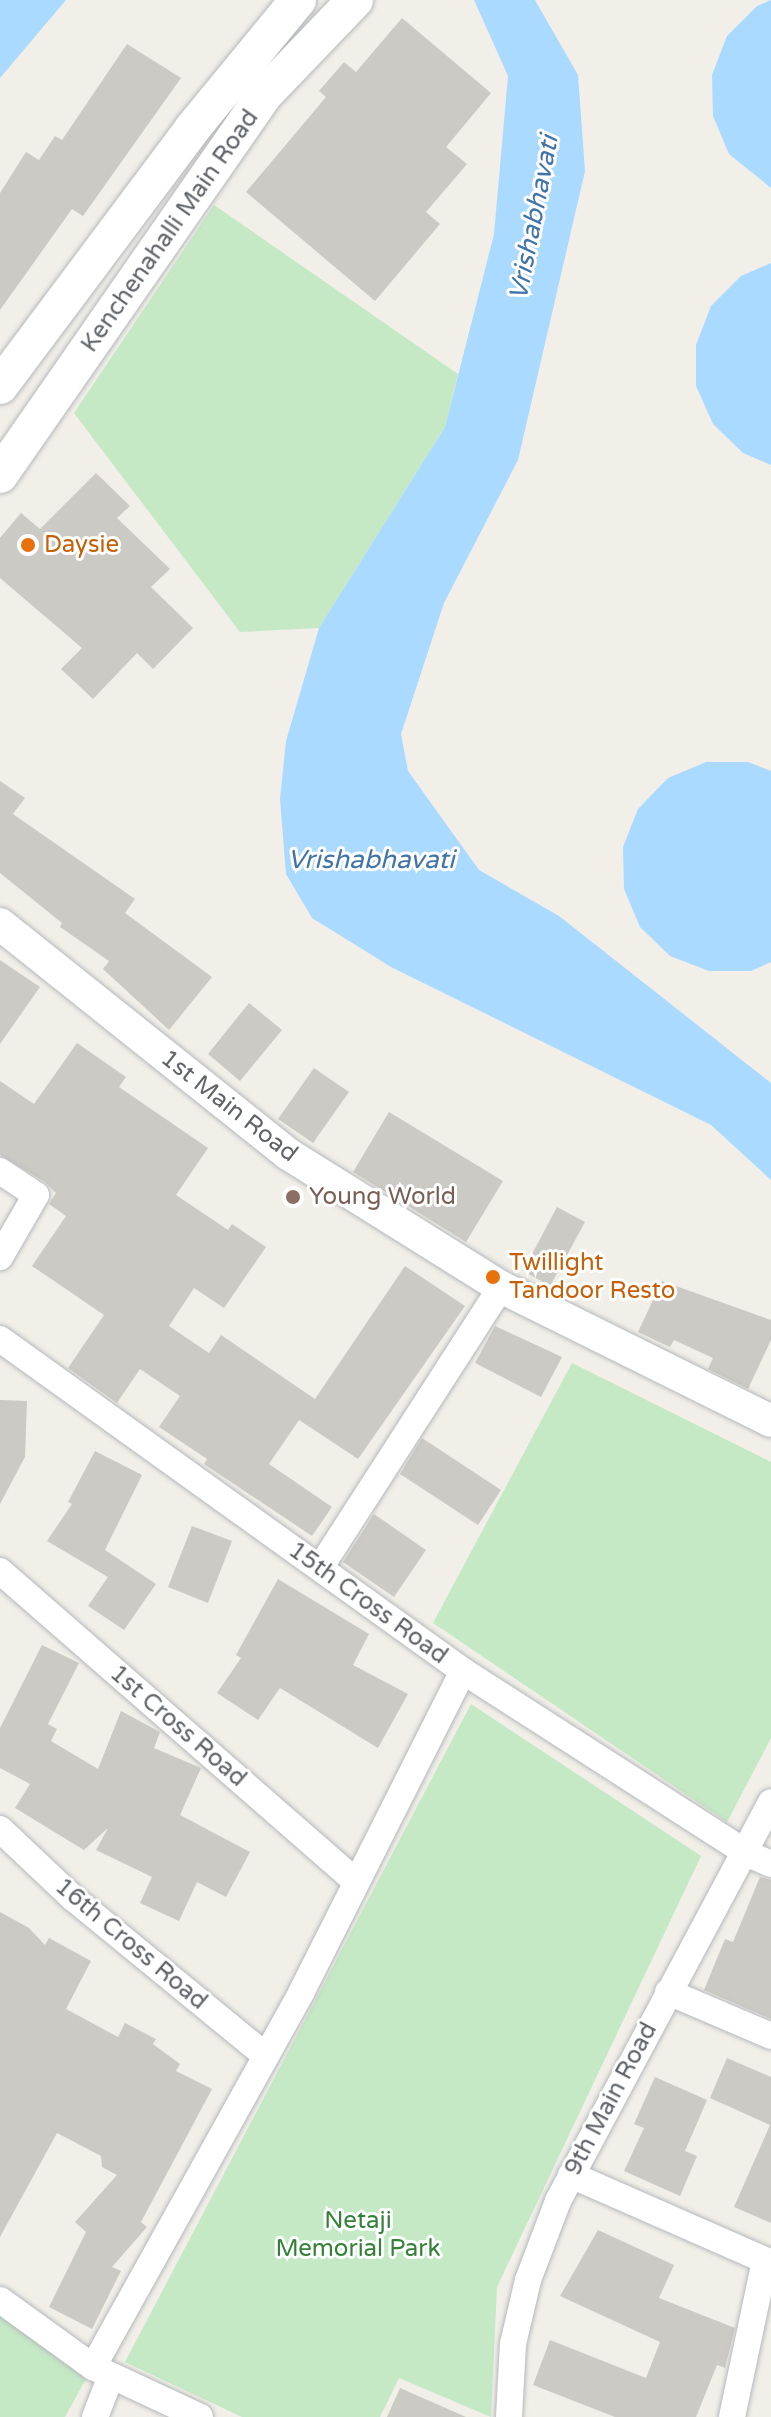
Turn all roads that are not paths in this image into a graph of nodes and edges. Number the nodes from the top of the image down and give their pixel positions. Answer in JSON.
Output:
{"nodes":[{"id":1,"x":298,"y":0,"type":"edge"},
{"id":2,"x":355,"y":0,"type":"edge"},
{"id":3,"x":0,"y":386,"type":"edge"},
{"id":4,"x":0,"y":475,"type":"edge"},
{"id":5,"x":0,"y":924,"type":"edge"},
{"id":6,"x":0,"y":1171,"type":"edge"},
{"id":7,"x":0,"y":1257,"type":"edge"},
{"id":8,"x":501,"y":1287,"type":"junction"},
{"id":9,"x":0,"y":1339,"type":"edge"},
{"id":10,"x":771,"y":1421,"type":"edge"},
{"id":11,"x":320,"y":1568,"type":"junction"},
{"id":12,"x":0,"y":1571,"type":"edge"},
{"id":13,"x":463,"y":1671,"type":"junction"},
{"id":14,"x":771,"y":1802,"type":"edge"},
{"id":15,"x":0,"y":1829,"type":"edge"},
{"id":16,"x":746,"y":1853,"type":"junction"},
{"id":17,"x":771,"y":1864,"type":"edge"},
{"id":18,"x":357,"y":1882,"type":"junction"},
{"id":19,"x":668,"y":1992,"type":"junction"},
{"id":20,"x":771,"y":2036,"type":"edge"},
{"id":21,"x":266,"y":2056,"type":"junction"},
{"id":22,"x":571,"y":2175,"type":"junction"},
{"id":23,"x":768,"y":2262,"type":"edge"},
{"id":24,"x":0,"y":2300,"type":"edge"},
{"id":25,"x":102,"y":2372,"type":"junction"},
{"id":26,"x":95,"y":2417,"type":"edge"},
{"id":27,"x":200,"y":2417,"type":"edge"},
{"id":28,"x":509,"y":2417,"type":"edge"},
{"id":29,"x":732,"y":2417,"type":"edge"}],
"edges":[{"from":1,"to":3,"type":"main road","name":"Kenchenahalli Main Road"},
{"from":2,"to":4,"type":"main road","name":"Kenchenahalli Main Road"},
{"from":5,"to":8,"type":"street","name":"1st Main Road"},
{"from":6,"to":7,"type":"street"},
{"from":8,"to":10,"type":"street","name":"1st Main Road"},
{"from":8,"to":11,"type":"street"},
{"from":9,"to":11,"type":"street","name":"15th Cross Road"},
{"from":11,"to":13,"type":"street","name":"15th Cross Road"},
{"from":12,"to":18,"type":"street","name":"1st Cross Road"},
{"from":13,"to":16,"type":"street","name":"15th Cross Road"},
{"from":13,"to":18,"type":"street"},
{"from":14,"to":16,"type":"street","name":"9th Main Road"},
{"from":15,"to":21,"type":"street","name":"16th Cross Road"},
{"from":16,"to":17,"type":"street","name":"15th Cross Road"},
{"from":16,"to":19,"type":"street","name":"9th Main Road"},
{"from":18,"to":21,"type":"street"},
{"from":19,"to":20,"type":"street"},
{"from":19,"to":22,"type":"street","name":"9th Main Road"},
{"from":21,"to":25,"type":"street"},
{"from":22,"to":23,"type":"street"},
{"from":22,"to":28,"type":"street","name":"9th Main Road"},
{"from":23,"to":29,"type":"street"},
{"from":24,"to":25,"type":"street"},
{"from":25,"to":26,"type":"street"},
{"from":25,"to":27,"type":"street"}]}
